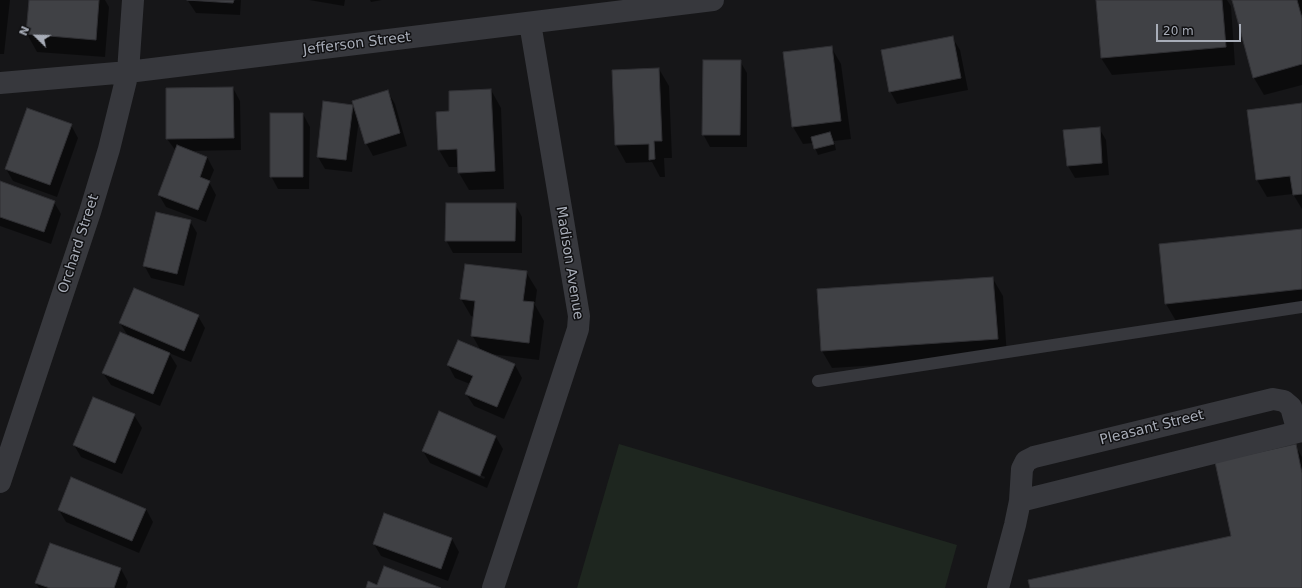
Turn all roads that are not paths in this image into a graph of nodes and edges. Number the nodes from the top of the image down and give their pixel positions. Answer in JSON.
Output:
{"nodes":[{"id":1,"x":133,"y":0,"type":"edge"},
{"id":2,"x":713,"y":0,"type":"edge"},
{"id":3,"x":530,"y":23,"type":"junction"},
{"id":4,"x":128,"y":72,"type":"junction"},
{"id":5,"x":0,"y":83,"type":"edge"},
{"id":6,"x":1302,"y":307,"type":"edge"},
{"id":7,"x":818,"y":381,"type":"dead end"},
{"id":8,"x":1300,"y":432,"type":"edge"},
{"id":9,"x":0,"y":482,"type":"edge"},
{"id":10,"x":1020,"y":501,"type":"junction"},
{"id":11,"x":493,"y":588,"type":"edge"},
{"id":12,"x":998,"y":588,"type":"edge"}],
"edges":[{"from":1,"to":4,"type":"street","name":"Orchard Street"},
{"from":2,"to":3,"type":"street","name":"Jefferson Street"},
{"from":3,"to":4,"type":"street","name":"Jefferson Street"},
{"from":3,"to":11,"type":"street","name":"Madison Avenue"},
{"from":4,"to":5,"type":"street","name":"Jefferson Street"},
{"from":4,"to":9,"type":"street","name":"Orchard Street"},
{"from":6,"to":7,"type":"lane"},
{"from":8,"to":10,"type":"street","name":"Pleasant Street"},
{"from":8,"to":10,"type":"street","name":"Pleasant Street"},
{"from":10,"to":12,"type":"street","name":"Pleasant Street"}]}
